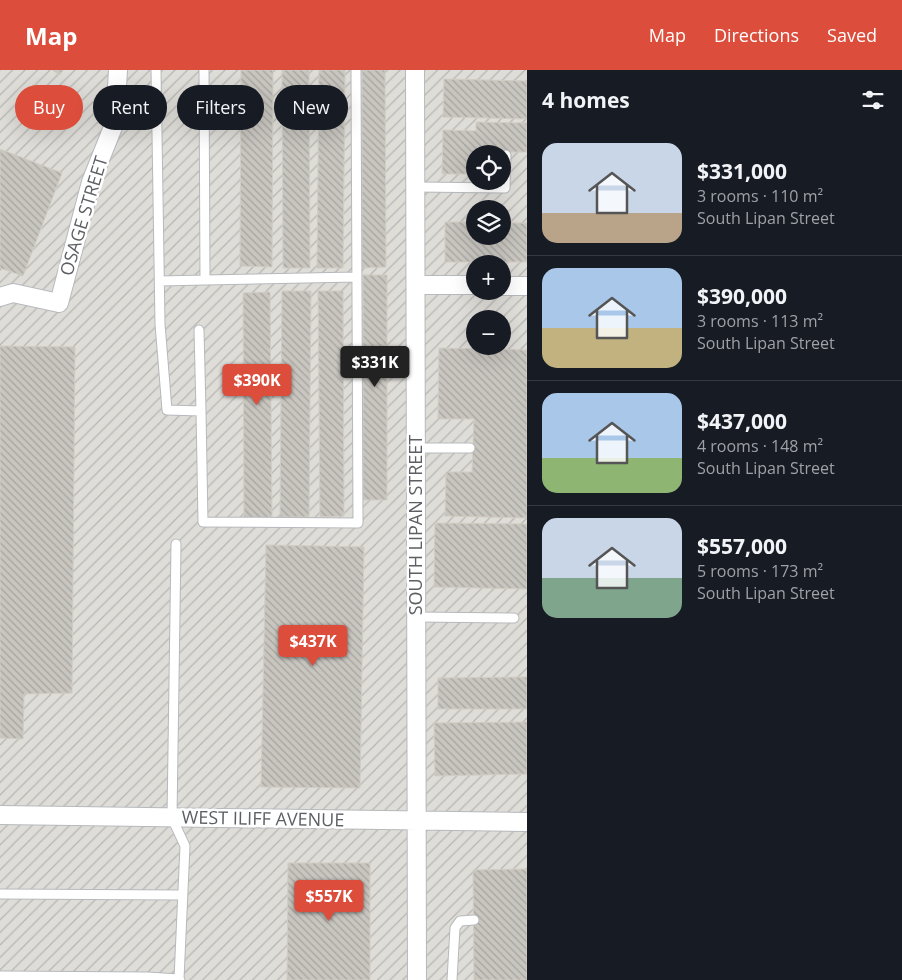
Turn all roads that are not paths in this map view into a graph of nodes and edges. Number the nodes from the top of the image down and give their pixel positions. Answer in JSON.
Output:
{"nodes":[{"id":1,"x":118,"y":70,"type":"edge"},
{"id":2,"x":156,"y":70,"type":"edge"},
{"id":3,"x":204,"y":70,"type":"edge"},
{"id":4,"x":356,"y":70,"type":"edge"},
{"id":5,"x":415,"y":70,"type":"edge"},
{"id":6,"x":416,"y":188,"type":"junction"},
{"id":7,"x":466,"y":188,"type":"edge"},
{"id":8,"x":356,"y":277,"type":"junction"},
{"id":9,"x":204,"y":280,"type":"junction"},
{"id":10,"x":160,"y":281,"type":"junction"},
{"id":11,"x":416,"y":285,"type":"junction"},
{"id":12,"x":466,"y":285,"type":"edge"},
{"id":13,"x":511,"y":286,"type":"edge"},
{"id":14,"x":527,"y":286,"type":"edge"},
{"id":15,"x":0,"y":297,"type":"edge"},
{"id":16,"x":199,"y":330,"type":"dead end"},
{"id":17,"x":201,"y":411,"type":"junction"},
{"id":18,"x":416,"y":448,"type":"junction"},
{"id":19,"x":470,"y":448,"type":"dead end"},
{"id":20,"x":176,"y":544,"type":"dead end"},
{"id":21,"x":416,"y":617,"type":"junction"},
{"id":22,"x":514,"y":618,"type":"dead end"},
{"id":23,"x":0,"y":815,"type":"edge"},
{"id":24,"x":172,"y":818,"type":"junction"},
{"id":25,"x":416,"y":821,"type":"junction"},
{"id":26,"x":527,"y":822,"type":"edge"},
{"id":27,"x":0,"y":894,"type":"edge"},
{"id":28,"x":182,"y":895,"type":"junction"},
{"id":29,"x":474,"y":920,"type":"dead end"},
{"id":30,"x":0,"y":976,"type":"edge"},
{"id":31,"x":147,"y":978,"type":"edge"},
{"id":32,"x":180,"y":979,"type":"edge"},
{"id":33,"x":417,"y":980,"type":"edge"},
{"id":34,"x":452,"y":980,"type":"edge"}],
"edges":[{"from":1,"to":15,"type":"street","name":"OSAGE STREET"},
{"from":2,"to":10,"type":"lane"},
{"from":3,"to":9,"type":"lane"},
{"from":4,"to":8,"type":"lane"},
{"from":5,"to":6,"type":"street","name":"SOUTH LIPAN STREET"},
{"from":6,"to":7,"type":"lane"},
{"from":6,"to":11,"type":"street","name":"SOUTH LIPAN STREET"},
{"from":8,"to":9,"type":"lane"},
{"from":8,"to":17,"type":"lane"},
{"from":9,"to":10,"type":"lane"},
{"from":10,"to":17,"type":"lane"},
{"from":11,"to":12,"type":"street"},
{"from":11,"to":18,"type":"street","name":"SOUTH LIPAN STREET"},
{"from":13,"to":14,"type":"street"},
{"from":16,"to":17,"type":"lane"},
{"from":18,"to":19,"type":"lane"},
{"from":18,"to":21,"type":"street","name":"SOUTH LIPAN STREET"},
{"from":20,"to":24,"type":"lane"},
{"from":21,"to":22,"type":"lane"},
{"from":21,"to":25,"type":"street","name":"SOUTH LIPAN STREET"},
{"from":23,"to":24,"type":"street","name":"WEST ILIFF AVENUE"},
{"from":24,"to":25,"type":"street","name":"WEST ILIFF AVENUE"},
{"from":24,"to":28,"type":"lane"},
{"from":25,"to":26,"type":"street","name":"WEST ILIFF AVENUE"},
{"from":25,"to":33,"type":"street","name":"SOUTH LIPAN STREET"},
{"from":27,"to":28,"type":"lane"},
{"from":28,"to":32,"type":"lane"},
{"from":29,"to":34,"type":"lane"},
{"from":30,"to":31,"type":"lane"},
{"from":31,"to":32,"type":"lane"}]}
